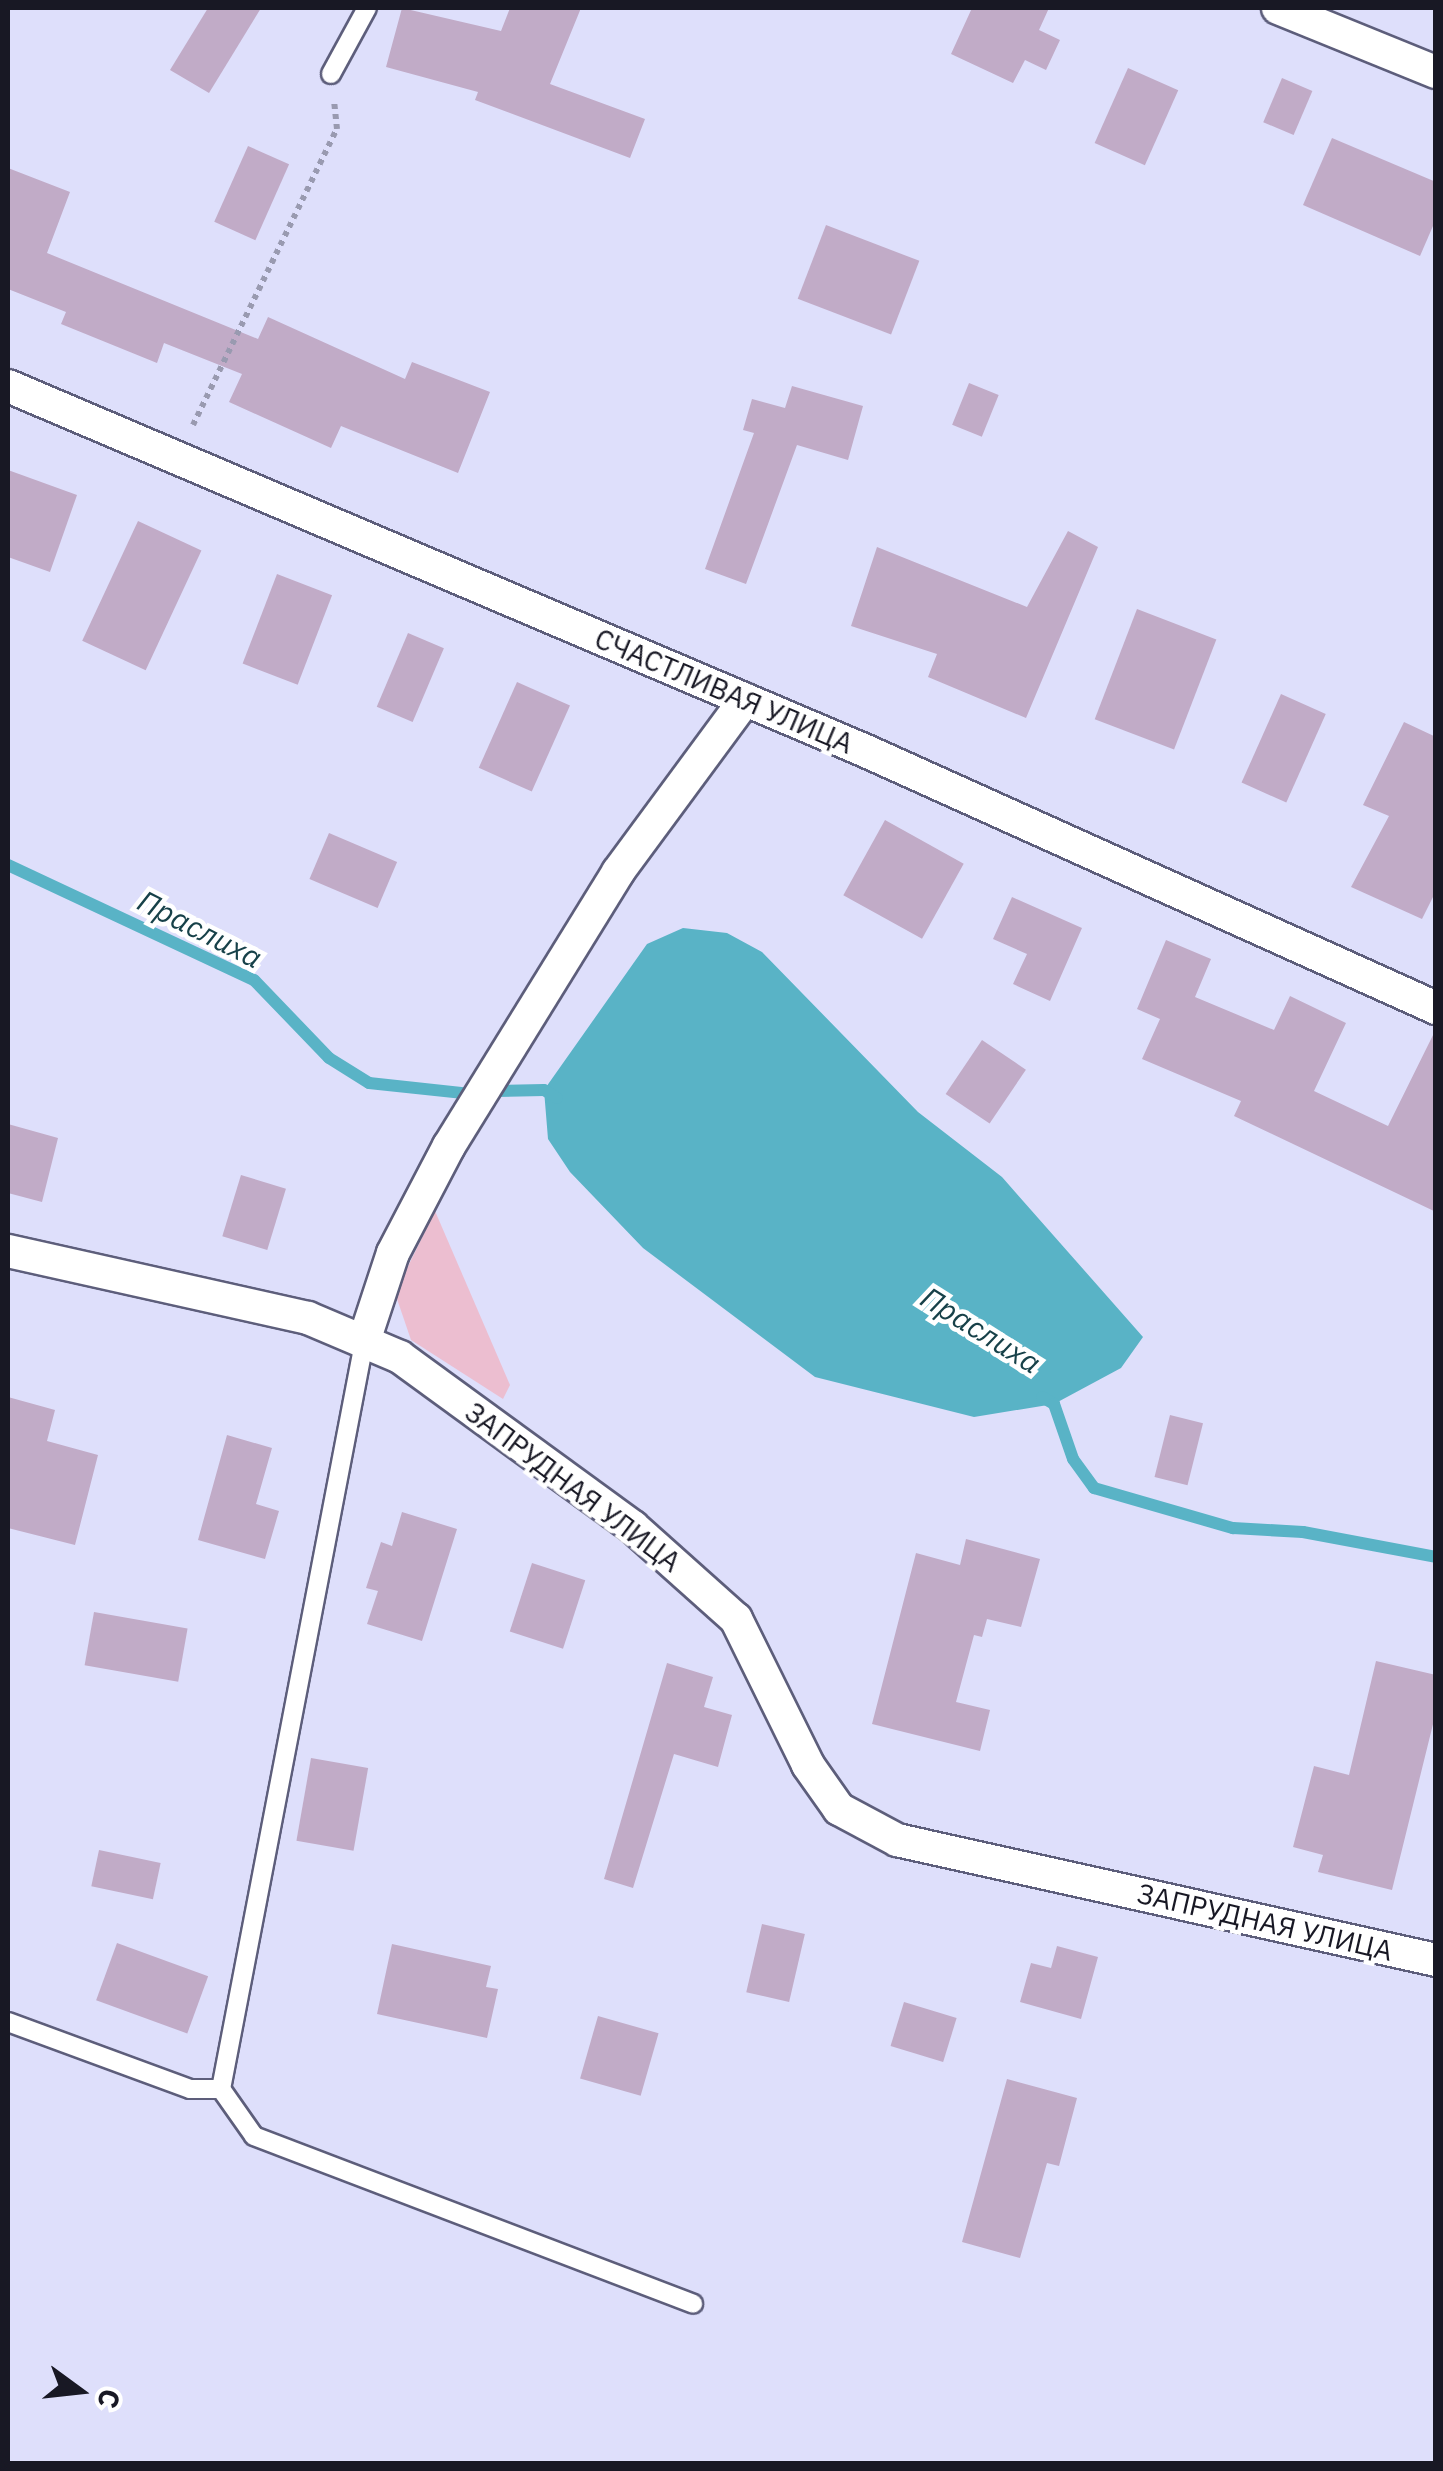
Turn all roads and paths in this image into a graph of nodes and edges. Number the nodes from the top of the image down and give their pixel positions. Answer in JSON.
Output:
{"nodes":[{"id":1,"x":367,"y":8,"type":"edge"},
{"id":2,"x":1278,"y":8,"type":"edge"},
{"id":3,"x":1436,"y":72,"type":"edge"},
{"id":4,"x":331,"y":74,"type":"joint"},
{"id":5,"x":8,"y":386,"type":"edge"},
{"id":6,"x":176,"y":459,"type":"junction"},
{"id":7,"x":745,"y":700,"type":"junction"},
{"id":8,"x":1436,"y":1008,"type":"edge"},
{"id":9,"x":8,"y":1252,"type":"edge"},
{"id":10,"x":365,"y":1338,"type":"junction"},
{"id":11,"x":1436,"y":1960,"type":"edge"},
{"id":12,"x":8,"y":2022,"type":"edge"},
{"id":13,"x":221,"y":2089,"type":"junction"},
{"id":14,"x":693,"y":2304,"type":"dead end"}],
"edges":[{"from":1,"to":4,"type":"lane"},
{"from":2,"to":3,"type":"street"},
{"from":4,"to":6,"type":"path"},
{"from":5,"to":6,"type":"street","name":"СЧАСТЛИВАЯ УЛИЦА"},
{"from":6,"to":7,"type":"street","name":"СЧАСТЛИВАЯ УЛИЦА"},
{"from":7,"to":8,"type":"street","name":"СЧАСТЛИВАЯ УЛИЦА"},
{"from":7,"to":10,"type":"street"},
{"from":9,"to":10,"type":"street","name":"ЗАПРУДНАЯ УЛИЦА"},
{"from":10,"to":11,"type":"street","name":"ЗАПРУДНАЯ УЛИЦА"},
{"from":10,"to":13,"type":"lane"},
{"from":12,"to":13,"type":"lane"},
{"from":13,"to":14,"type":"lane"}]}
